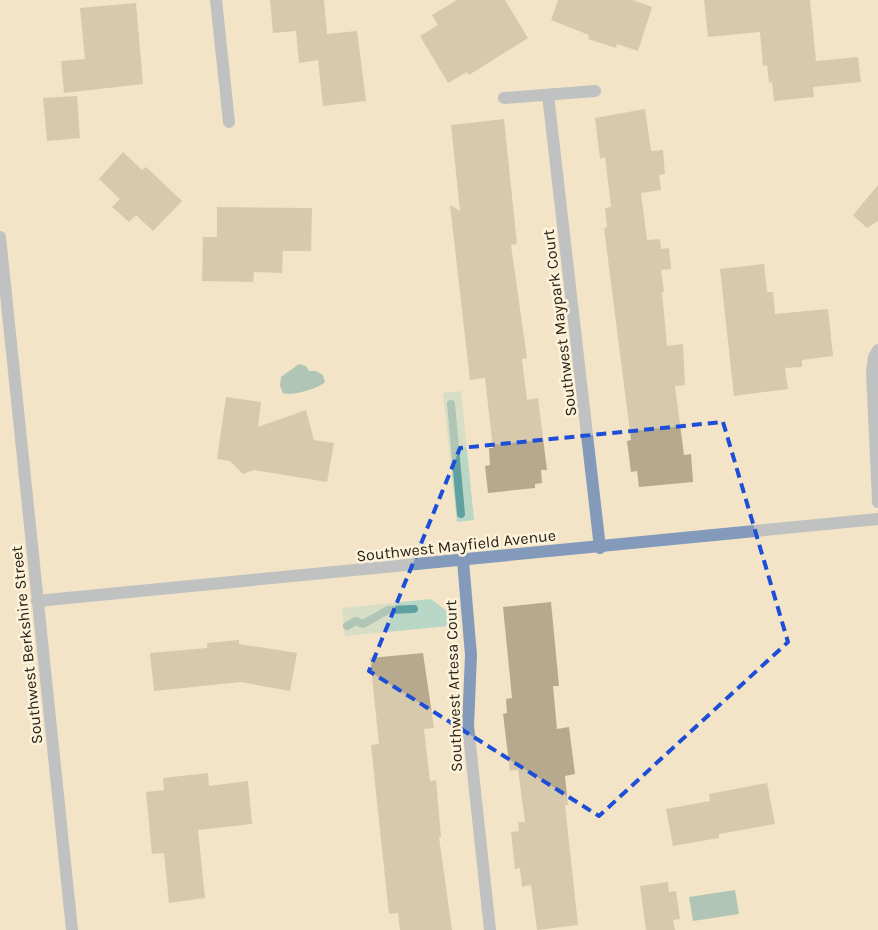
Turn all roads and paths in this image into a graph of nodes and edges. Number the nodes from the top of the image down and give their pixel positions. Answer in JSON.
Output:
{"nodes":[{"id":1,"x":216,"y":0,"type":"edge"},
{"id":2,"x":595,"y":91,"type":"dead end"},
{"id":3,"x":548,"y":95,"type":"junction"},
{"id":4,"x":504,"y":98,"type":"dead end"},
{"id":5,"x":229,"y":122,"type":"dead end"},
{"id":6,"x":0,"y":237,"type":"edge"},
{"id":7,"x":878,"y":350,"type":"edge"},
{"id":8,"x":878,"y":502,"type":"edge"},
{"id":9,"x":878,"y":520,"type":"edge"},
{"id":10,"x":600,"y":548,"type":"junction"},
{"id":11,"x":463,"y":561,"type":"junction"},
{"id":12,"x":37,"y":602,"type":"junction"},
{"id":13,"x":72,"y":930,"type":"edge"},
{"id":14,"x":490,"y":930,"type":"edge"}],
"edges":[{"from":1,"to":5,"type":"street"},
{"from":2,"to":3,"type":"street"},
{"from":3,"to":4,"type":"street"},
{"from":3,"to":10,"type":"street","name":"Southwest Maypark Court"},
{"from":6,"to":12,"type":"street","name":"Southwest Berkshire Street"},
{"from":7,"to":8,"type":"street"},
{"from":9,"to":10,"type":"street","name":"Southwest Mayfield Avenue"},
{"from":10,"to":11,"type":"street","name":"Southwest Mayfield Avenue"},
{"from":11,"to":12,"type":"street","name":"Southwest Mayfield Avenue"},
{"from":11,"to":14,"type":"street","name":"Southwest Artesa Court"},
{"from":12,"to":13,"type":"street","name":"Southwest Berkshire Street"}]}
